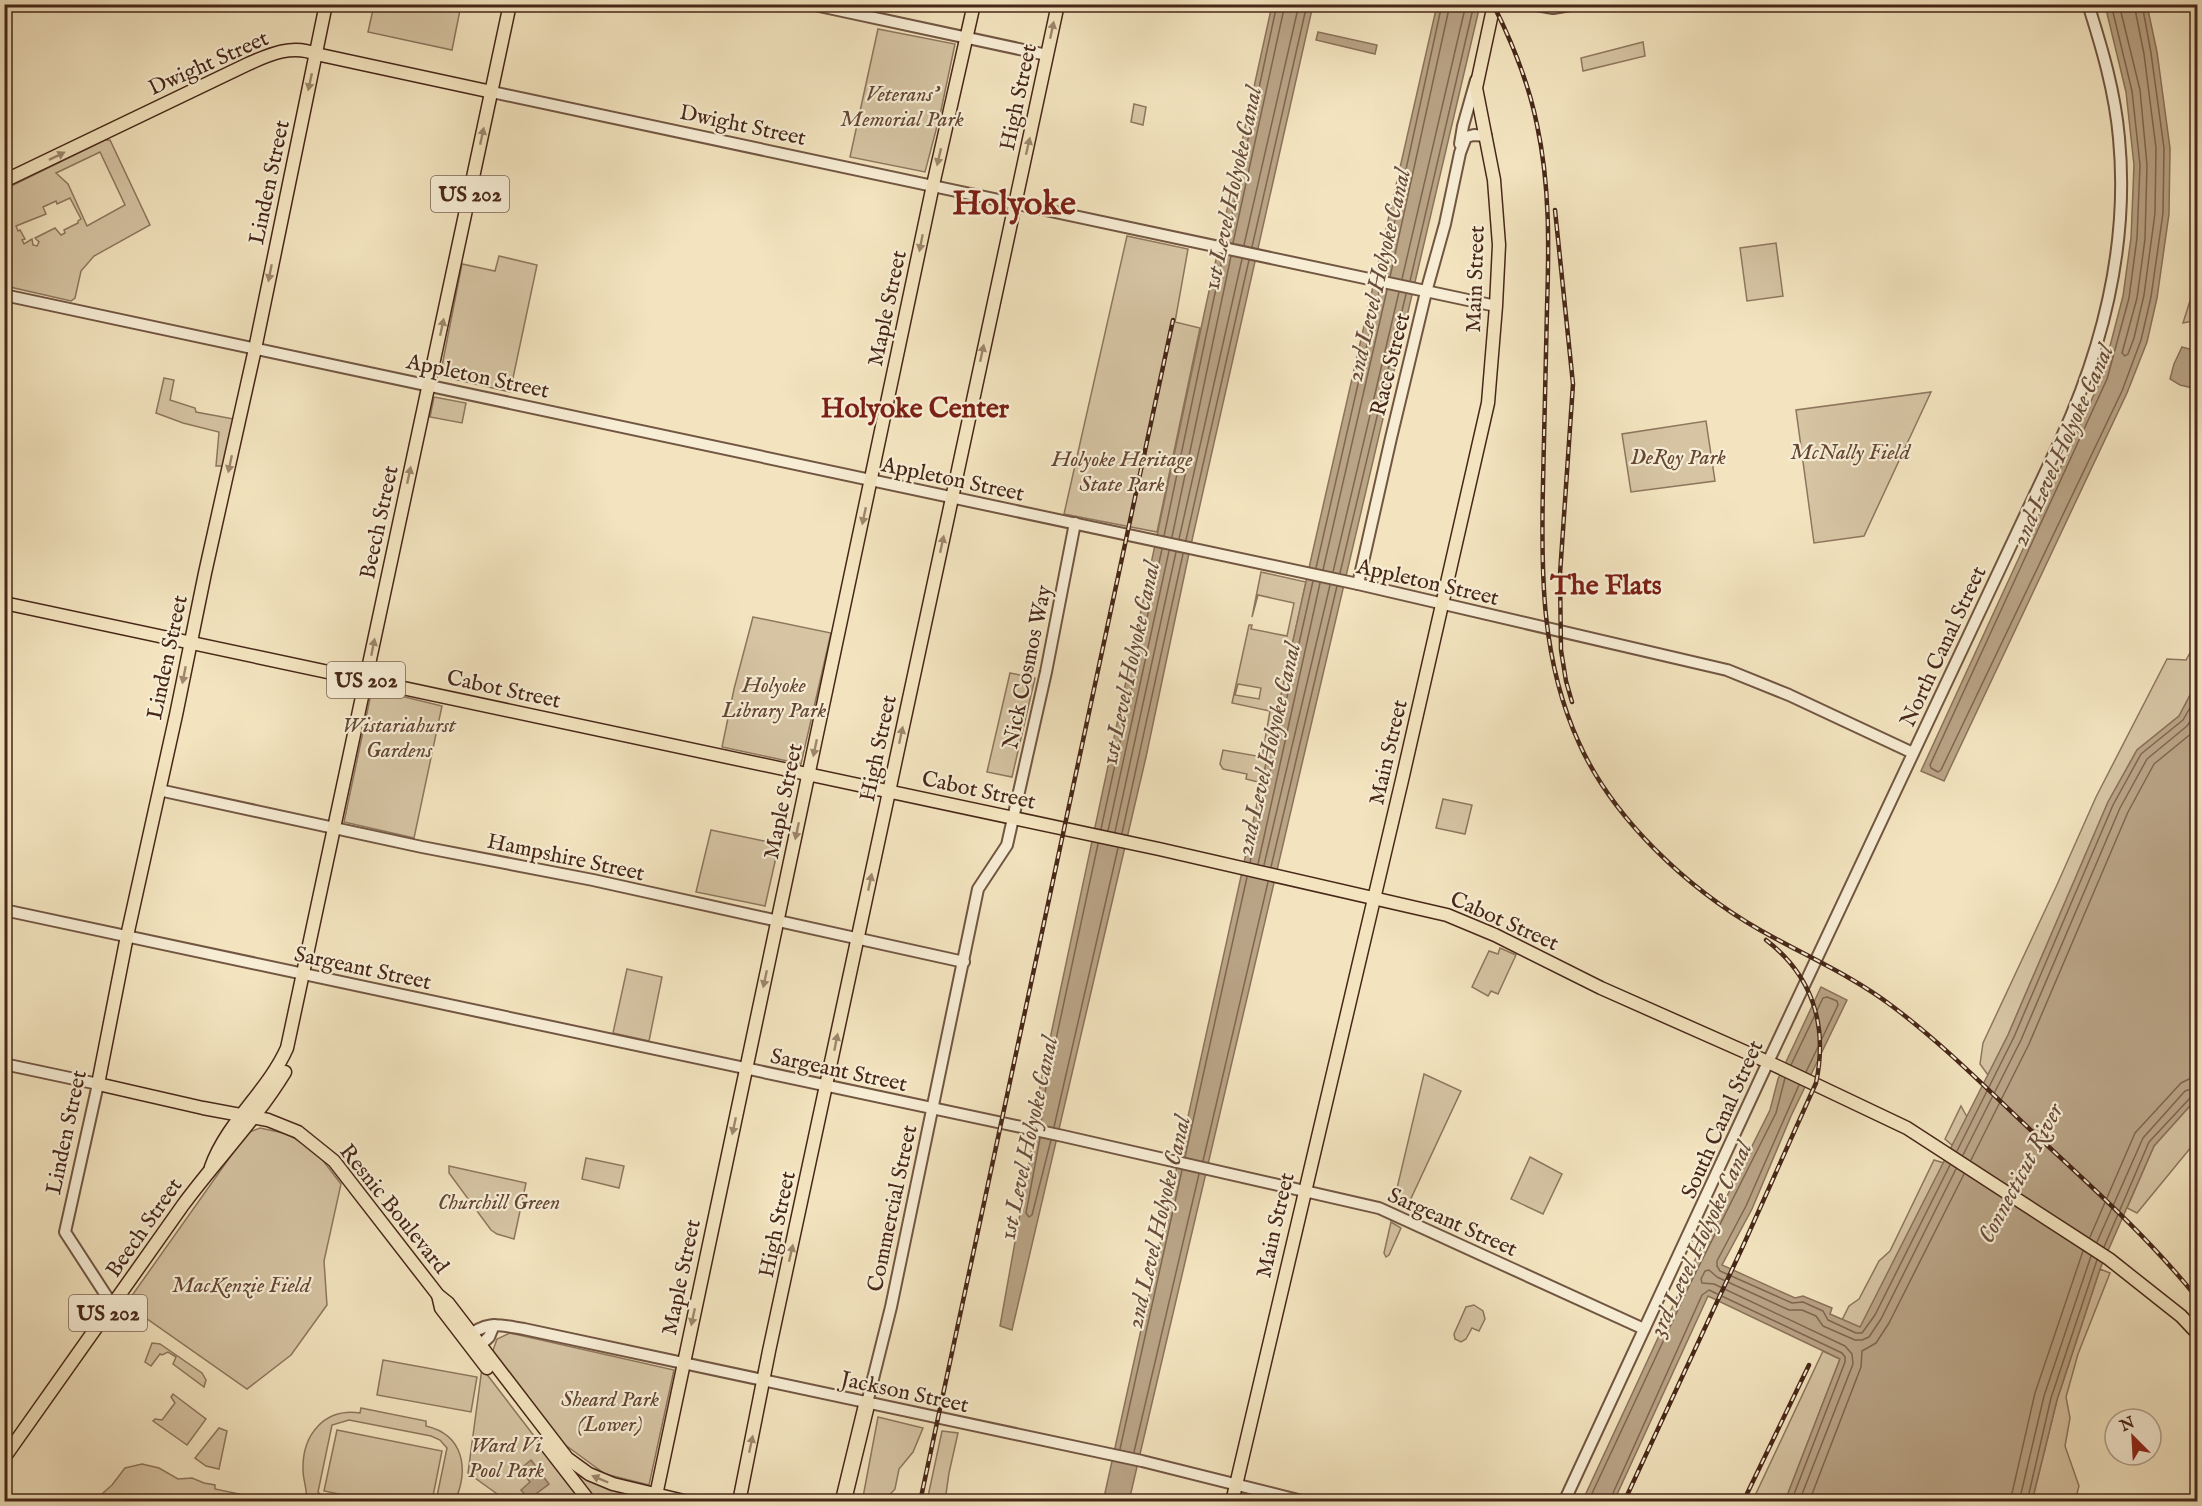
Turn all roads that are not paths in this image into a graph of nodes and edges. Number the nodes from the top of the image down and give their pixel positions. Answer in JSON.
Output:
{"nodes":[{"id":1,"x":326,"y":4,"type":"edge"},
{"id":2,"x":510,"y":4,"type":"edge"},
{"id":3,"x":810,"y":4,"type":"edge"},
{"id":4,"x":974,"y":4,"type":"edge"},
{"id":5,"x":1058,"y":4,"type":"edge"},
{"id":6,"x":1494,"y":4,"type":"edge"},
{"id":7,"x":1530,"y":4,"type":"edge"},
{"id":8,"x":1576,"y":4,"type":"edge"},
{"id":9,"x":2088,"y":4,"type":"edge"},
{"id":10,"x":966,"y":38,"type":"junction"},
{"id":11,"x":316,"y":54,"type":"junction"},
{"id":12,"x":1047,"y":54,"type":"junction"},
{"id":13,"x":1479,"y":71,"type":"junction"},
{"id":14,"x":492,"y":92,"type":"junction"},
{"id":15,"x":1486,"y":136,"type":"junction"},
{"id":16,"x":1460,"y":153,"type":"junction"},
{"id":17,"x":4,"y":181,"type":"edge"},
{"id":18,"x":933,"y":185,"type":"junction"},
{"id":19,"x":1015,"y":203,"type":"junction"},
{"id":20,"x":1422,"y":290,"type":"junction"},
{"id":21,"x":4,"y":295,"type":"edge"},
{"id":22,"x":1496,"y":306,"type":"junction"},
{"id":23,"x":255,"y":349,"type":"junction"},
{"id":24,"x":429,"y":384,"type":"junction"},
{"id":25,"x":872,"y":480,"type":"junction"},
{"id":26,"x":953,"y":496,"type":"junction"},
{"id":27,"x":1075,"y":523,"type":"junction"},
{"id":28,"x":1358,"y":584,"type":"junction"},
{"id":29,"x":4,"y":603,"type":"edge"},
{"id":30,"x":1442,"y":604,"type":"junction"},
{"id":31,"x":190,"y":642,"type":"junction"},
{"id":32,"x":367,"y":679,"type":"junction"},
{"id":33,"x":1913,"y":753,"type":"junction"},
{"id":34,"x":809,"y":774,"type":"junction"},
{"id":35,"x":159,"y":790,"type":"junction"},
{"id":36,"x":889,"y":792,"type":"junction"},
{"id":37,"x":1014,"y":818,"type":"junction"},
{"id":38,"x":334,"y":828,"type":"junction"},
{"id":39,"x":1373,"y":898,"type":"junction"},
{"id":40,"x":4,"y":910,"type":"edge"},
{"id":41,"x":778,"y":922,"type":"junction"},
{"id":42,"x":127,"y":936,"type":"junction"},
{"id":43,"x":858,"y":939,"type":"junction"},
{"id":44,"x":964,"y":962,"type":"junction"},
{"id":45,"x":304,"y":975,"type":"junction"},
{"id":46,"x":287,"y":1048,"type":"junction"},
{"id":47,"x":1772,"y":1063,"type":"junction"},
{"id":48,"x":4,"y":1064,"type":"edge"},
{"id":49,"x":746,"y":1069,"type":"junction"},
{"id":50,"x":98,"y":1084,"type":"junction"},
{"id":51,"x":827,"y":1086,"type":"junction"},
{"id":52,"x":931,"y":1109,"type":"junction"},
{"id":53,"x":242,"y":1115,"type":"junction"},
{"id":54,"x":255,"y":1118,"type":"junction"},
{"id":55,"x":211,"y":1167,"type":"junction"},
{"id":56,"x":1304,"y":1190,"type":"junction"},
{"id":57,"x":113,"y":1306,"type":"junction"},
{"id":58,"x":494,"y":1325,"type":"junction"},
{"id":59,"x":1644,"y":1329,"type":"junction"},
{"id":60,"x":2198,"y":1334,"type":"edge"},
{"id":61,"x":468,"y":1336,"type":"junction"},
{"id":62,"x":477,"y":1349,"type":"junction"},
{"id":63,"x":683,"y":1364,"type":"junction"},
{"id":64,"x":764,"y":1382,"type":"junction"},
{"id":65,"x":867,"y":1403,"type":"junction"},
{"id":66,"x":4,"y":1458,"type":"edge"},
{"id":67,"x":1236,"y":1484,"type":"junction"},
{"id":68,"x":655,"y":1498,"type":"edge"},
{"id":69,"x":590,"y":1502,"type":"edge"},
{"id":70,"x":688,"y":1502,"type":"edge"},
{"id":71,"x":739,"y":1502,"type":"edge"},
{"id":72,"x":843,"y":1502,"type":"edge"},
{"id":73,"x":853,"y":1502,"type":"edge"},
{"id":74,"x":1232,"y":1502,"type":"edge"},
{"id":75,"x":1306,"y":1502,"type":"edge"},
{"id":76,"x":1564,"y":1502,"type":"edge"}],
"edges":[{"from":1,"to":11,"type":"main road","name":"Linden Street"},
{"from":2,"to":14,"type":"main road","name":"Beech Street","number":"US 202"},
{"from":3,"to":10,"type":"street"},
{"from":4,"to":10,"type":"main road","name":"Maple Street"},
{"from":12,"to":5,"type":"main road","name":"High Street","one_way":true},
{"from":6,"to":13,"type":"main road","name":"Main Street"},
{"from":7,"to":8,"type":"street"},
{"from":9,"to":33,"type":"street","name":"North Canal Street"},
{"from":10,"to":12,"type":"street"},
{"from":10,"to":18,"type":"main road","name":"Maple Street","one_way":true},
{"from":11,"to":14,"type":"main road","name":"Dwight Street"},
{"from":17,"to":11,"type":"main road","name":"Dwight Street","one_way":true},
{"from":11,"to":23,"type":"main road","name":"Linden Street","one_way":true},
{"from":19,"to":12,"type":"main road","name":"High Street","one_way":true},
{"from":13,"to":15,"type":"main road","name":"Main Street"},
{"from":13,"to":16,"type":"street","name":"Race Street"},
{"from":14,"to":18,"type":"street","name":"Dwight Street"},
{"from":24,"to":14,"type":"main road","name":"Beech Street","number":"US 202","one_way":true},
{"from":15,"to":16,"type":"street"},
{"from":15,"to":22,"type":"main road","name":"Main Street"},
{"from":16,"to":20,"type":"street","name":"Race Street"},
{"from":18,"to":19,"type":"street","name":"Dwight Street"},
{"from":18,"to":25,"type":"main road","name":"Maple Street","one_way":true},
{"from":19,"to":20,"type":"street","name":"Dwight Street"},
{"from":26,"to":19,"type":"main road","name":"High Street","one_way":true},
{"from":20,"to":22,"type":"street","name":"Dwight Street"},
{"from":20,"to":28,"type":"street","name":"Race Street"},
{"from":21,"to":23,"type":"street","name":"Appleton Street"},
{"from":22,"to":30,"type":"main road","name":"Main Street"},
{"from":23,"to":24,"type":"street","name":"Appleton Street"},
{"from":23,"to":31,"type":"main road","name":"Linden Street","one_way":true},
{"from":24,"to":25,"type":"street","name":"Appleton Street"},
{"from":32,"to":24,"type":"main road","name":"Beech Street","number":"US 202","one_way":true},
{"from":25,"to":26,"type":"street","name":"Appleton Street"},
{"from":25,"to":34,"type":"main road","name":"Maple Street","one_way":true},
{"from":26,"to":27,"type":"street","name":"Appleton Street"},
{"from":36,"to":26,"type":"main road","name":"High Street","one_way":true},
{"from":27,"to":28,"type":"street","name":"Appleton Street"},
{"from":27,"to":37,"type":"street","name":"Nick Cosmos Way"},
{"from":28,"to":30,"type":"street","name":"Appleton Street"},
{"from":29,"to":31,"type":"main road","name":"Cabot Street"},
{"from":30,"to":33,"type":"street","name":"Appleton Street"},
{"from":30,"to":39,"type":"main road","name":"Main Street"},
{"from":31,"to":32,"type":"main road","name":"Cabot Street"},
{"from":31,"to":35,"type":"main road","name":"Linden Street","one_way":true},
{"from":32,"to":34,"type":"main road","name":"Cabot Street"},
{"from":32,"to":38,"type":"main road","name":"Beech Street","number":"US 202"},
{"from":33,"to":47,"type":"street","name":"South Canal Street"},
{"from":34,"to":36,"type":"main road","name":"Cabot Street"},
{"from":34,"to":41,"type":"main road","name":"Maple Street","one_way":true},
{"from":35,"to":38,"type":"street","name":"Hampshire Street"},
{"from":35,"to":42,"type":"main road","name":"Linden Street"},
{"from":36,"to":37,"type":"main road","name":"Cabot Street"},
{"from":43,"to":36,"type":"main road","name":"High Street","one_way":true},
{"from":37,"to":39,"type":"main road","name":"Cabot Street"},
{"from":37,"to":44,"type":"street","name":"Commercial Street"},
{"from":38,"to":41,"type":"street","name":"Hampshire Street"},
{"from":38,"to":45,"type":"main road","name":"Beech Street","number":"US 202"},
{"from":39,"to":47,"type":"main road","name":"Cabot Street"},
{"from":39,"to":56,"type":"main road","name":"Main Street"},
{"from":40,"to":42,"type":"street","name":"Sargeant Street"},
{"from":41,"to":43,"type":"street","name":"Hampshire Street"},
{"from":41,"to":49,"type":"main road","name":"Maple Street","one_way":true},
{"from":42,"to":45,"type":"street","name":"Sargeant Street"},
{"from":42,"to":50,"type":"main road","name":"Linden Street"},
{"from":43,"to":44,"type":"street","name":"Hampshire Street"},
{"from":51,"to":43,"type":"main road","name":"High Street","one_way":true},
{"from":44,"to":52,"type":"street","name":"Commercial Street"},
{"from":45,"to":46,"type":"main road","name":"Beech Street","number":"US 202"},
{"from":45,"to":49,"type":"street","name":"Sargeant Street"},
{"from":46,"to":53,"type":"main road","name":"Beech Street","number":"US 202"},
{"from":46,"to":54,"type":"main road","name":"Beech Street","number":"US 202"},
{"from":47,"to":59,"type":"street","name":"South Canal Street"},
{"from":47,"to":60,"type":"main road","name":"Cabot Street"},
{"from":48,"to":50,"type":"street"},
{"from":49,"to":51,"type":"street","name":"Sargeant Street"},
{"from":49,"to":63,"type":"main road","name":"Maple Street","one_way":true},
{"from":50,"to":53,"type":"main road","name":"Resnic Boulevard"},
{"from":50,"to":57,"type":"street","name":"Linden Street"},
{"from":51,"to":52,"type":"street","name":"Sargeant Street"},
{"from":64,"to":51,"type":"main road","name":"High Street","one_way":true},
{"from":52,"to":56,"type":"street","name":"Sargeant Street"},
{"from":52,"to":65,"type":"street","name":"Commercial Street"},
{"from":53,"to":54,"type":"main road","name":"Resnic Boulevard"},
{"from":53,"to":55,"type":"main road","name":"Beech Street","number":"US 202"},
{"from":54,"to":55,"type":"main road","name":"Beech Street","number":"US 202"},
{"from":54,"to":61,"type":"main road","name":"Resnic Boulevard"},
{"from":55,"to":57,"type":"main road","name":"Beech Street","number":"US 202"},
{"from":56,"to":59,"type":"street","name":"Sargeant Street"},
{"from":56,"to":67,"type":"main road","name":"Main Street"},
{"from":57,"to":66,"type":"main road","name":"Beech Street","number":"US 202"},
{"from":58,"to":61,"type":"street","name":"Jackson Street"},
{"from":58,"to":62,"type":"street"},
{"from":58,"to":63,"type":"street","name":"Jackson Street"},
{"from":59,"to":76,"type":"street","name":"South Canal Street"},
{"from":61,"to":62,"type":"main road","name":"Resnic Boulevard"},
{"from":68,"to":62,"type":"main road","name":"Resnic Boulevard","one_way":true},
{"from":62,"to":69,"type":"main road","name":"Resnic Boulevard"},
{"from":63,"to":64,"type":"street","name":"Jackson Street"},
{"from":63,"to":68,"type":"main road","name":"Maple Street"},
{"from":64,"to":65,"type":"street","name":"Jackson Street"},
{"from":71,"to":64,"type":"main road","name":"High Street","one_way":true},
{"from":65,"to":67,"type":"street","name":"Jackson Street"},
{"from":65,"to":72,"type":"highway"},
{"from":65,"to":73,"type":"highway"},
{"from":67,"to":74,"type":"main road","name":"Main Street"},
{"from":67,"to":75,"type":"street","name":"Jackson Street"},
{"from":68,"to":70,"type":"main road","name":"Resnic Boulevard"}]}
